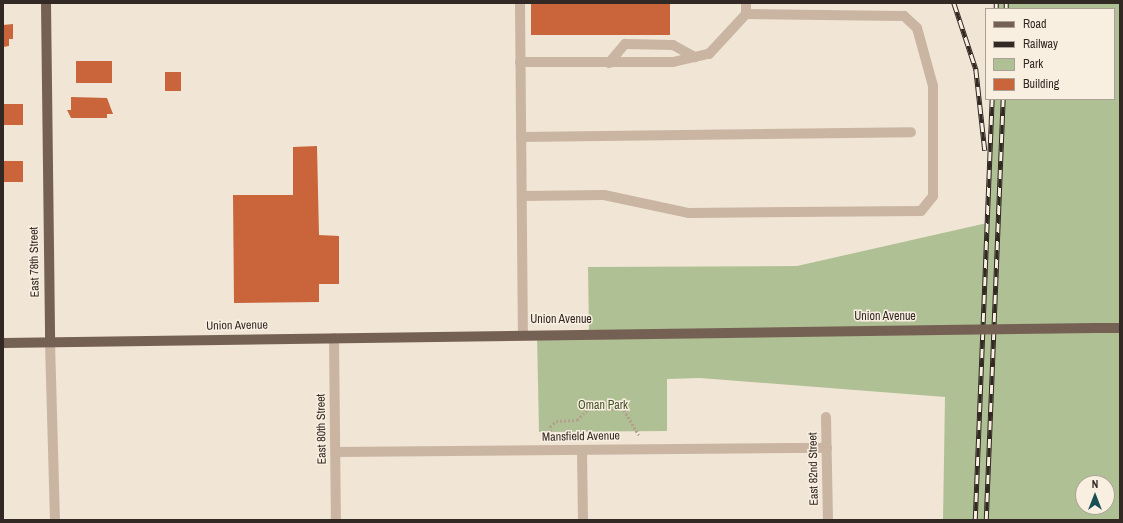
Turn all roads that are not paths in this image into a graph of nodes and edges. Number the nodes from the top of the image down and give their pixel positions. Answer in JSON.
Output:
{"nodes":[{"id":1,"x":46,"y":3,"type":"edge"},
{"id":2,"x":520,"y":3,"type":"edge"},
{"id":3,"x":746,"y":3,"type":"edge"},
{"id":4,"x":746,"y":14,"type":"junction"},
{"id":5,"x":695,"y":57,"type":"junction"},
{"id":6,"x":520,"y":62,"type":"junction"},
{"id":7,"x":609,"y":63,"type":"junction"},
{"id":8,"x":911,"y":132,"type":"dead end"},
{"id":9,"x":521,"y":137,"type":"junction"},
{"id":10,"x":522,"y":196,"type":"junction"},
{"id":11,"x":1120,"y":328,"type":"edge"},
{"id":12,"x":523,"y":334,"type":"junction"},
{"id":13,"x":334,"y":338,"type":"junction"},
{"id":14,"x":50,"y":342,"type":"junction"},
{"id":15,"x":3,"y":343,"type":"edge"},
{"id":16,"x":826,"y":417,"type":"dead end"},
{"id":17,"x":826,"y":448,"type":"junction"},
{"id":18,"x":582,"y":450,"type":"junction"},
{"id":19,"x":336,"y":452,"type":"junction"},
{"id":20,"x":55,"y":520,"type":"edge"},
{"id":21,"x":336,"y":520,"type":"edge"},
{"id":22,"x":583,"y":520,"type":"edge"},
{"id":23,"x":828,"y":520,"type":"edge"}],
"edges":[{"from":1,"to":14,"type":"main road","name":"East 78th Street"},
{"from":2,"to":6,"type":"street"},
{"from":3,"to":4,"type":"street"},
{"from":4,"to":5,"type":"street"},
{"from":4,"to":10,"type":"street"},
{"from":5,"to":7,"type":"street"},
{"from":5,"to":7,"type":"street"},
{"from":6,"to":7,"type":"street"},
{"from":6,"to":9,"type":"street"},
{"from":8,"to":9,"type":"street"},
{"from":9,"to":10,"type":"street"},
{"from":10,"to":12,"type":"street"},
{"from":11,"to":12,"type":"main road","name":"Union Avenue","bridge":true},
{"from":12,"to":13,"type":"main road","name":"Union Avenue"},
{"from":13,"to":14,"type":"main road","name":"Union Avenue"},
{"from":13,"to":19,"type":"street","name":"East 80th Street"},
{"from":14,"to":15,"type":"main road","name":"Union Avenue"},
{"from":14,"to":20,"type":"street","name":"East 78th Street"},
{"from":16,"to":17,"type":"street","name":"East 82nd Street"},
{"from":17,"to":18,"type":"street","name":"Mansfield Avenue"},
{"from":17,"to":23,"type":"street","name":"East 82nd Street"},
{"from":18,"to":19,"type":"street","name":"Mansfield Avenue"},
{"from":18,"to":22,"type":"street"},
{"from":19,"to":21,"type":"street","name":"East 80th Street"}]}
